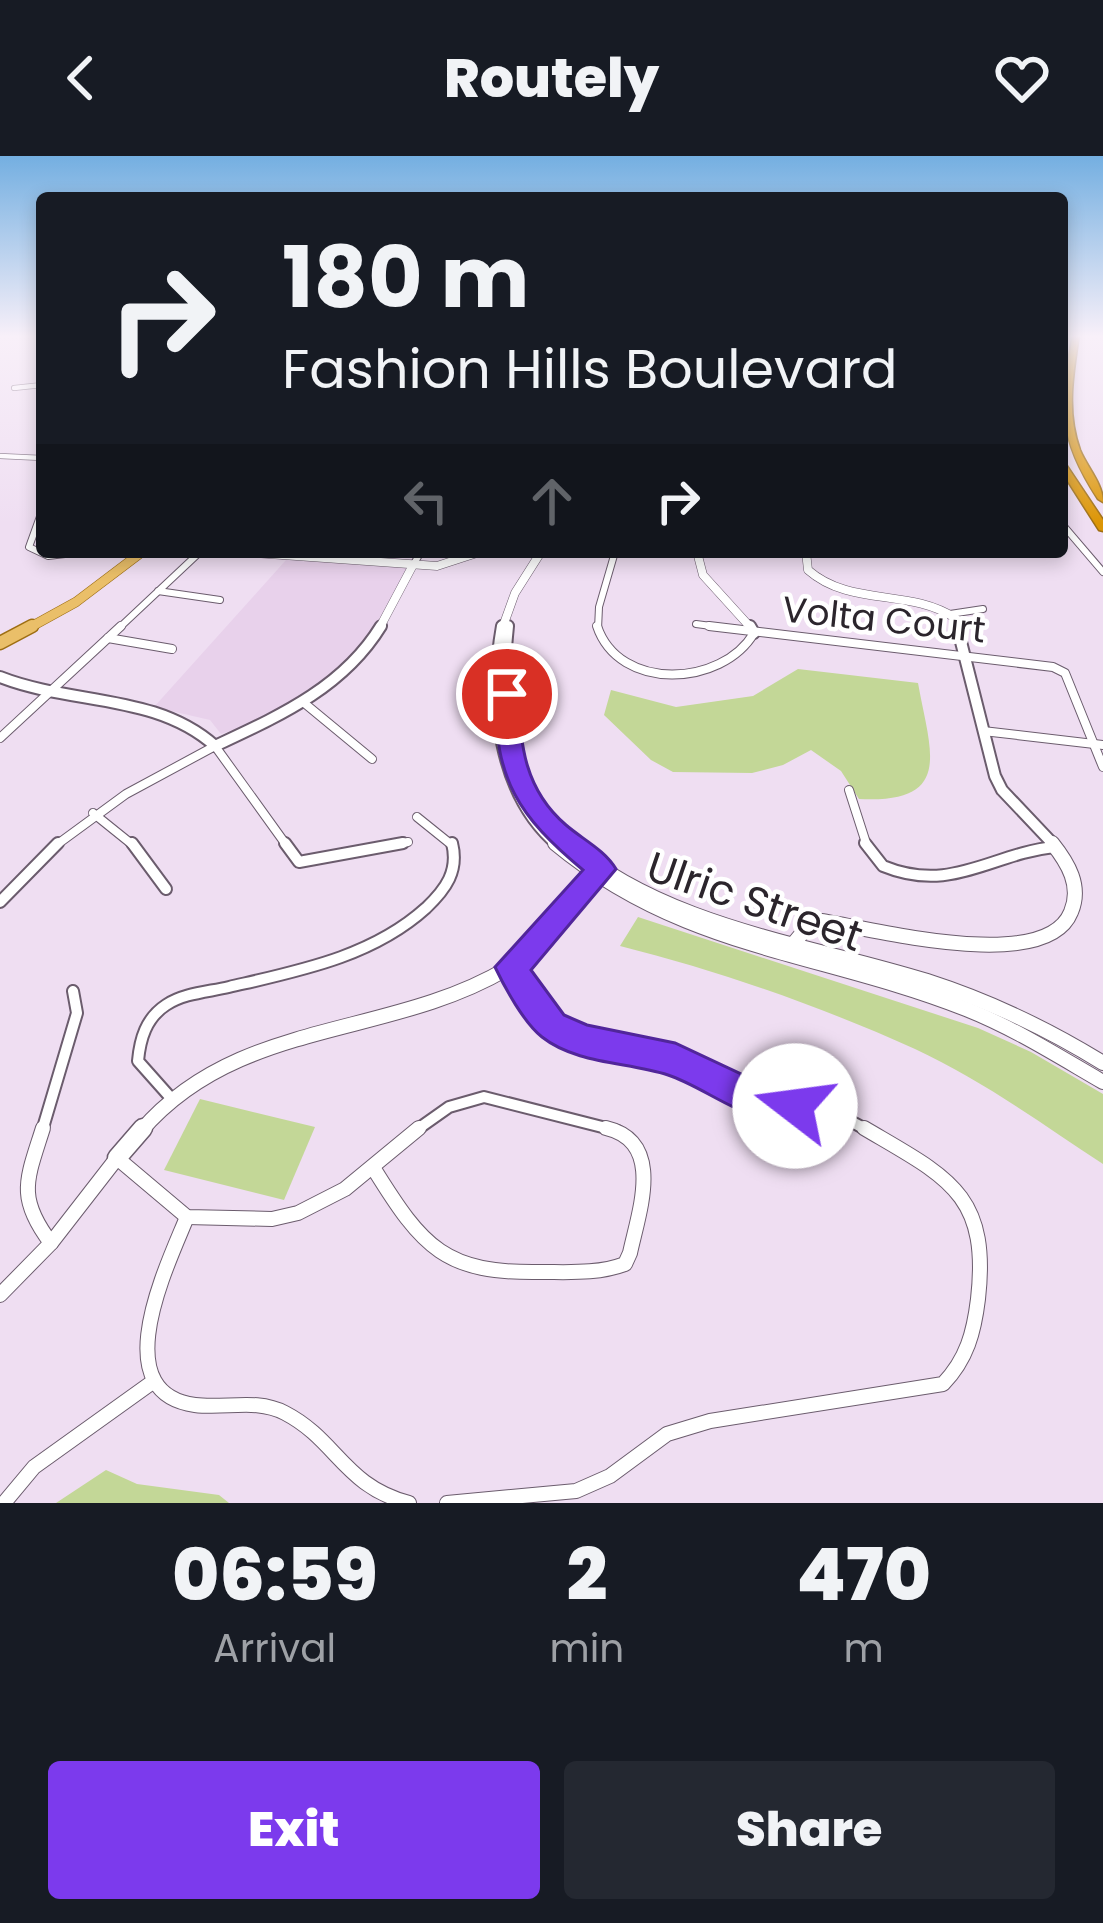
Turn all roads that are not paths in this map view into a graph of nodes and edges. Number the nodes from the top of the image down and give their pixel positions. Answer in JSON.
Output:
{"nodes":[{"id":1,"x":1068,"y":427,"type":"edge"},
{"id":2,"x":0,"y":456,"type":"edge"},
{"id":3,"x":36,"y":458,"type":"edge"},
{"id":4,"x":1068,"y":474,"type":"edge"},
{"id":5,"x":1103,"y":499,"type":"edge"},
{"id":6,"x":1103,"y":528,"type":"edge"},
{"id":7,"x":1068,"y":531,"type":"edge"},
{"id":8,"x":134,"y":558,"type":"edge"},
{"id":9,"x":194,"y":558,"type":"edge"},
{"id":10,"x":319,"y":558,"type":"edge"},
{"id":11,"x":417,"y":558,"type":"edge"},
{"id":12,"x":466,"y":558,"type":"edge"},
{"id":13,"x":542,"y":558,"type":"edge"},
{"id":14,"x":613,"y":558,"type":"edge"},
{"id":15,"x":698,"y":558,"type":"edge"},
{"id":16,"x":807,"y":558,"type":"edge"},
{"id":17,"x":413,"y":565,"type":"junction"},
{"id":18,"x":1103,"y":572,"type":"edge"},
{"id":19,"x":158,"y":591,"type":"junction"},
{"id":20,"x":220,"y":600,"type":"dead end"},
{"id":21,"x":983,"y":609,"type":"dead end"},
{"id":22,"x":950,"y":614,"type":"junction"},
{"id":23,"x":696,"y":624,"type":"dead end"},
{"id":24,"x":754,"y":633,"type":"junction"},
{"id":25,"x":108,"y":638,"type":"junction"},
{"id":26,"x":0,"y":643,"type":"edge"},
{"id":27,"x":172,"y":649,"type":"dead end"},
{"id":28,"x":963,"y":655,"type":"junction"},
{"id":29,"x":0,"y":677,"type":"edge"},
{"id":30,"x":50,"y":692,"type":"junction"},
{"id":31,"x":303,"y":702,"type":"junction"},
{"id":32,"x":983,"y":731,"type":"junction"},
{"id":33,"x":0,"y":739,"type":"edge"},
{"id":34,"x":1091,"y":742,"type":"junction"},
{"id":35,"x":1103,"y":745,"type":"edge"},
{"id":36,"x":215,"y":746,"type":"junction"},
{"id":37,"x":372,"y":759,"type":"dead end"},
{"id":38,"x":1103,"y":766,"type":"edge"},
{"id":39,"x":849,"y":790,"type":"dead end"},
{"id":40,"x":92,"y":813,"type":"junction"},
{"id":41,"x":417,"y":817,"type":"dead end"},
{"id":42,"x":408,"y":842,"type":"dead end"},
{"id":43,"x":1054,"y":847,"type":"junction"},
{"id":44,"x":597,"y":874,"type":"junction"},
{"id":45,"x":166,"y":889,"type":"dead end"},
{"id":46,"x":0,"y":902,"type":"edge"},
{"id":47,"x":794,"y":943,"type":"junction"},
{"id":48,"x":758,"y":945,"type":"junction"},
{"id":49,"x":814,"y":963,"type":"junction"},
{"id":50,"x":511,"y":967,"type":"junction"},
{"id":51,"x":73,"y":991,"type":"dead end"},
{"id":52,"x":1103,"y":1064,"type":"edge"},
{"id":53,"x":1103,"y":1082,"type":"edge"},
{"id":54,"x":170,"y":1096,"type":"junction"},
{"id":55,"x":117,"y":1158,"type":"junction"},
{"id":56,"x":374,"y":1169,"type":"junction"},
{"id":57,"x":188,"y":1217,"type":"junction"},
{"id":58,"x":50,"y":1243,"type":"junction"},
{"id":59,"x":0,"y":1295,"type":"edge"},
{"id":60,"x":154,"y":1381,"type":"junction"},
{"id":61,"x":4,"y":1503,"type":"edge"},
{"id":62,"x":409,"y":1503,"type":"edge"},
{"id":63,"x":447,"y":1503,"type":"edge"}],
"edges":[{"from":1,"to":5,"type":"highway"},
{"from":2,"to":3,"type":"street"},
{"from":4,"to":6,"type":"highway"},
{"from":7,"to":18,"type":"street"},
{"from":8,"to":26,"type":"main road"},
{"from":9,"to":19,"type":"street"},
{"from":10,"to":17,"type":"street"},
{"from":11,"to":17,"type":"street"},
{"from":12,"to":17,"type":"street"},
{"from":13,"to":44,"type":"street","name":"Ulric Street"},
{"from":14,"to":24,"type":"street"},
{"from":15,"to":24,"type":"street"},
{"from":16,"to":22,"type":"street"},
{"from":17,"to":31,"type":"street"},
{"from":19,"to":20,"type":"street"},
{"from":19,"to":25,"type":"street"},
{"from":21,"to":22,"type":"street"},
{"from":22,"to":28,"type":"street"},
{"from":23,"to":24,"type":"street","name":"Volta Court"},
{"from":24,"to":28,"type":"street","name":"Volta Court"},
{"from":25,"to":27,"type":"street"},
{"from":25,"to":30,"type":"street"},
{"from":28,"to":32,"type":"street"},
{"from":28,"to":34,"type":"street","name":"Volta Court"},
{"from":29,"to":30,"type":"street"},
{"from":30,"to":33,"type":"street"},
{"from":30,"to":36,"type":"street"},
{"from":31,"to":36,"type":"street"},
{"from":31,"to":37,"type":"street"},
{"from":32,"to":34,"type":"street"},
{"from":32,"to":43,"type":"street"},
{"from":34,"to":35,"type":"street"},
{"from":34,"to":38,"type":"street"},
{"from":36,"to":40,"type":"street"},
{"from":36,"to":42,"type":"street"},
{"from":39,"to":43,"type":"street"},
{"from":40,"to":45,"type":"street"},
{"from":40,"to":46,"type":"street"},
{"from":41,"to":54,"type":"street"},
{"from":43,"to":47,"type":"street"},
{"from":44,"to":47,"type":"street","name":"Ulric Street"},
{"from":44,"to":48,"type":"street","name":"Ulric Street"},
{"from":44,"to":50,"type":"street"},
{"from":47,"to":48,"type":"street"},
{"from":47,"to":49,"type":"street"},
{"from":47,"to":52,"type":"street","name":"Ulric Street"},
{"from":48,"to":49,"type":"street","name":"Ulric Street"},
{"from":49,"to":53,"type":"street","name":"Ulric Street"},
{"from":50,"to":54,"type":"street"},
{"from":50,"to":63,"type":"street"},
{"from":51,"to":58,"type":"street"},
{"from":54,"to":55,"type":"street"},
{"from":55,"to":57,"type":"street"},
{"from":55,"to":58,"type":"street"},
{"from":56,"to":56,"type":"street"},
{"from":56,"to":57,"type":"street"},
{"from":57,"to":60,"type":"street"},
{"from":58,"to":59,"type":"street"},
{"from":60,"to":61,"type":"street"},
{"from":60,"to":62,"type":"street"}]}
